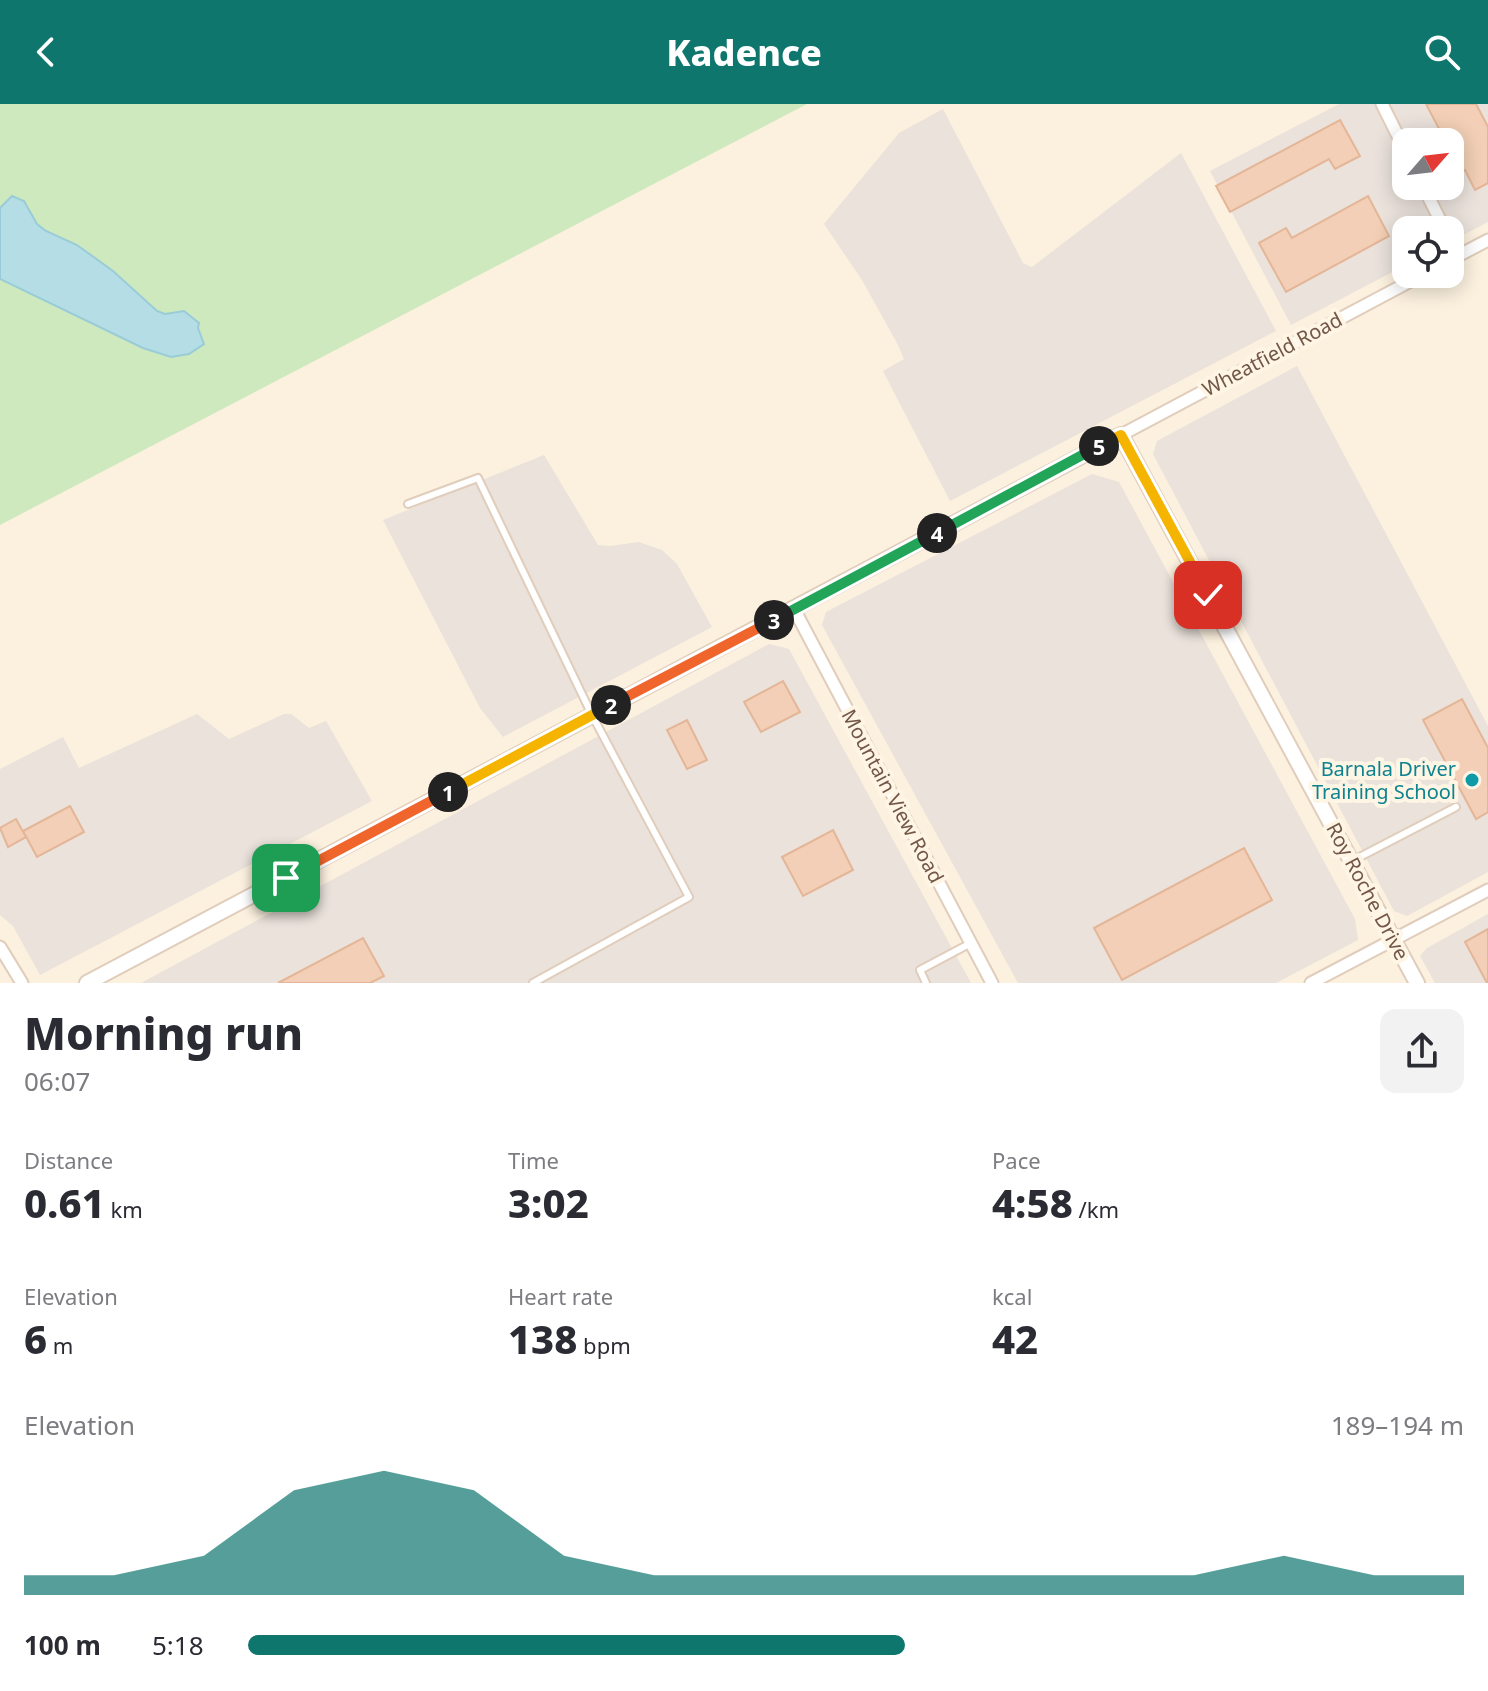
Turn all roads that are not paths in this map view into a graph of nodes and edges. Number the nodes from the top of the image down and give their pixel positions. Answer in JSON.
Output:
{"nodes":[{"id":1,"x":1382,"y":104,"type":"edge"},
{"id":2,"x":1394,"y":128,"type":"edge"},
{"id":3,"x":1488,"y":240,"type":"edge"},
{"id":4,"x":1464,"y":253,"type":"edge"},
{"id":5,"x":1398,"y":288,"type":"edge"},
{"id":6,"x":1121,"y":435,"type":"junction"},
{"id":7,"x":408,"y":504,"type":"dead end"},
{"id":8,"x":794,"y":609,"type":"junction"},
{"id":9,"x":592,"y":715,"type":"junction"},
{"id":10,"x":1456,"y":807,"type":"dead end"},
{"id":11,"x":1352,"y":861,"type":"junction"},
{"id":12,"x":1488,"y":890,"type":"edge"},
{"id":13,"x":1395,"y":940,"type":"junction"},
{"id":14,"x":971,"y":943,"type":"junction"},
{"id":15,"x":0,"y":947,"type":"edge"},
{"id":16,"x":22,"y":983,"type":"edge"},
{"id":17,"x":87,"y":983,"type":"edge"},
{"id":18,"x":533,"y":983,"type":"edge"},
{"id":19,"x":926,"y":983,"type":"edge"},
{"id":20,"x":992,"y":983,"type":"edge"},
{"id":21,"x":1311,"y":983,"type":"edge"},
{"id":22,"x":1417,"y":983,"type":"edge"}],
"edges":[{"from":1,"to":2,"type":"street"},
{"from":3,"to":4,"type":"street"},
{"from":5,"to":6,"type":"street","name":"Wheatfield Road"},
{"from":6,"to":8,"type":"street"},
{"from":6,"to":11,"type":"street","name":"Roy Roche Drive"},
{"from":7,"to":9,"type":"lane"},
{"from":8,"to":9,"type":"street"},
{"from":8,"to":14,"type":"street","name":"Mountain View Road"},
{"from":9,"to":17,"type":"street"},
{"from":9,"to":18,"type":"lane"},
{"from":10,"to":11,"type":"lane"},
{"from":11,"to":13,"type":"street","name":"Roy Roche Drive"},
{"from":12,"to":13,"type":"street"},
{"from":13,"to":21,"type":"street"},
{"from":13,"to":22,"type":"street","name":"Roy Roche Drive"},
{"from":14,"to":19,"type":"lane"},
{"from":14,"to":20,"type":"street","name":"Mountain View Road"},
{"from":15,"to":16,"type":"street"}]}
